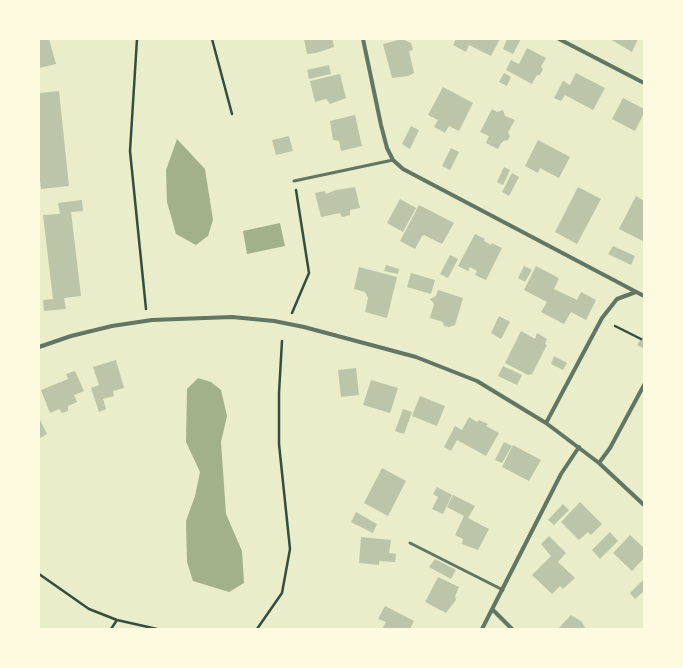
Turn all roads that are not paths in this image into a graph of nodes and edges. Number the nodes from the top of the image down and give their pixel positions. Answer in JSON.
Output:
{"nodes":[{"id":1,"x":363,"y":39,"type":"edge"},
{"id":2,"x":560,"y":39,"type":"edge"},
{"id":3,"x":644,"y":83,"type":"edge"},
{"id":4,"x":393,"y":160,"type":"junction"},
{"id":5,"x":294,"y":181,"type":"road end"},
{"id":6,"x":636,"y":292,"type":"junction"},
{"id":7,"x":644,"y":296,"type":"edge"},
{"id":8,"x":39,"y":347,"type":"edge"},
{"id":9,"x":644,"y":385,"type":"edge"},
{"id":10,"x":546,"y":423,"type":"junction"},
{"id":11,"x":579,"y":447,"type":"junction"},
{"id":12,"x":599,"y":463,"type":"junction"},
{"id":13,"x":644,"y":505,"type":"edge"},
{"id":14,"x":410,"y":543,"type":"dead end"},
{"id":15,"x":503,"y":590,"type":"junction"},
{"id":16,"x":493,"y":610,"type":"junction"},
{"id":17,"x":482,"y":629,"type":"edge"},
{"id":18,"x":512,"y":629,"type":"edge"}],
"edges":[{"from":1,"to":4,"type":"street"},
{"from":2,"to":3,"type":"street"},
{"from":4,"to":5,"type":"lane"},
{"from":4,"to":6,"type":"street"},
{"from":6,"to":7,"type":"street"},
{"from":6,"to":10,"type":"street"},
{"from":8,"to":10,"type":"street"},
{"from":9,"to":12,"type":"street"},
{"from":10,"to":11,"type":"street"},
{"from":11,"to":12,"type":"street"},
{"from":11,"to":15,"type":"street"},
{"from":12,"to":13,"type":"street"},
{"from":14,"to":15,"type":"lane"},
{"from":15,"to":16,"type":"street"},
{"from":16,"to":17,"type":"street"},
{"from":16,"to":18,"type":"street"}]}
